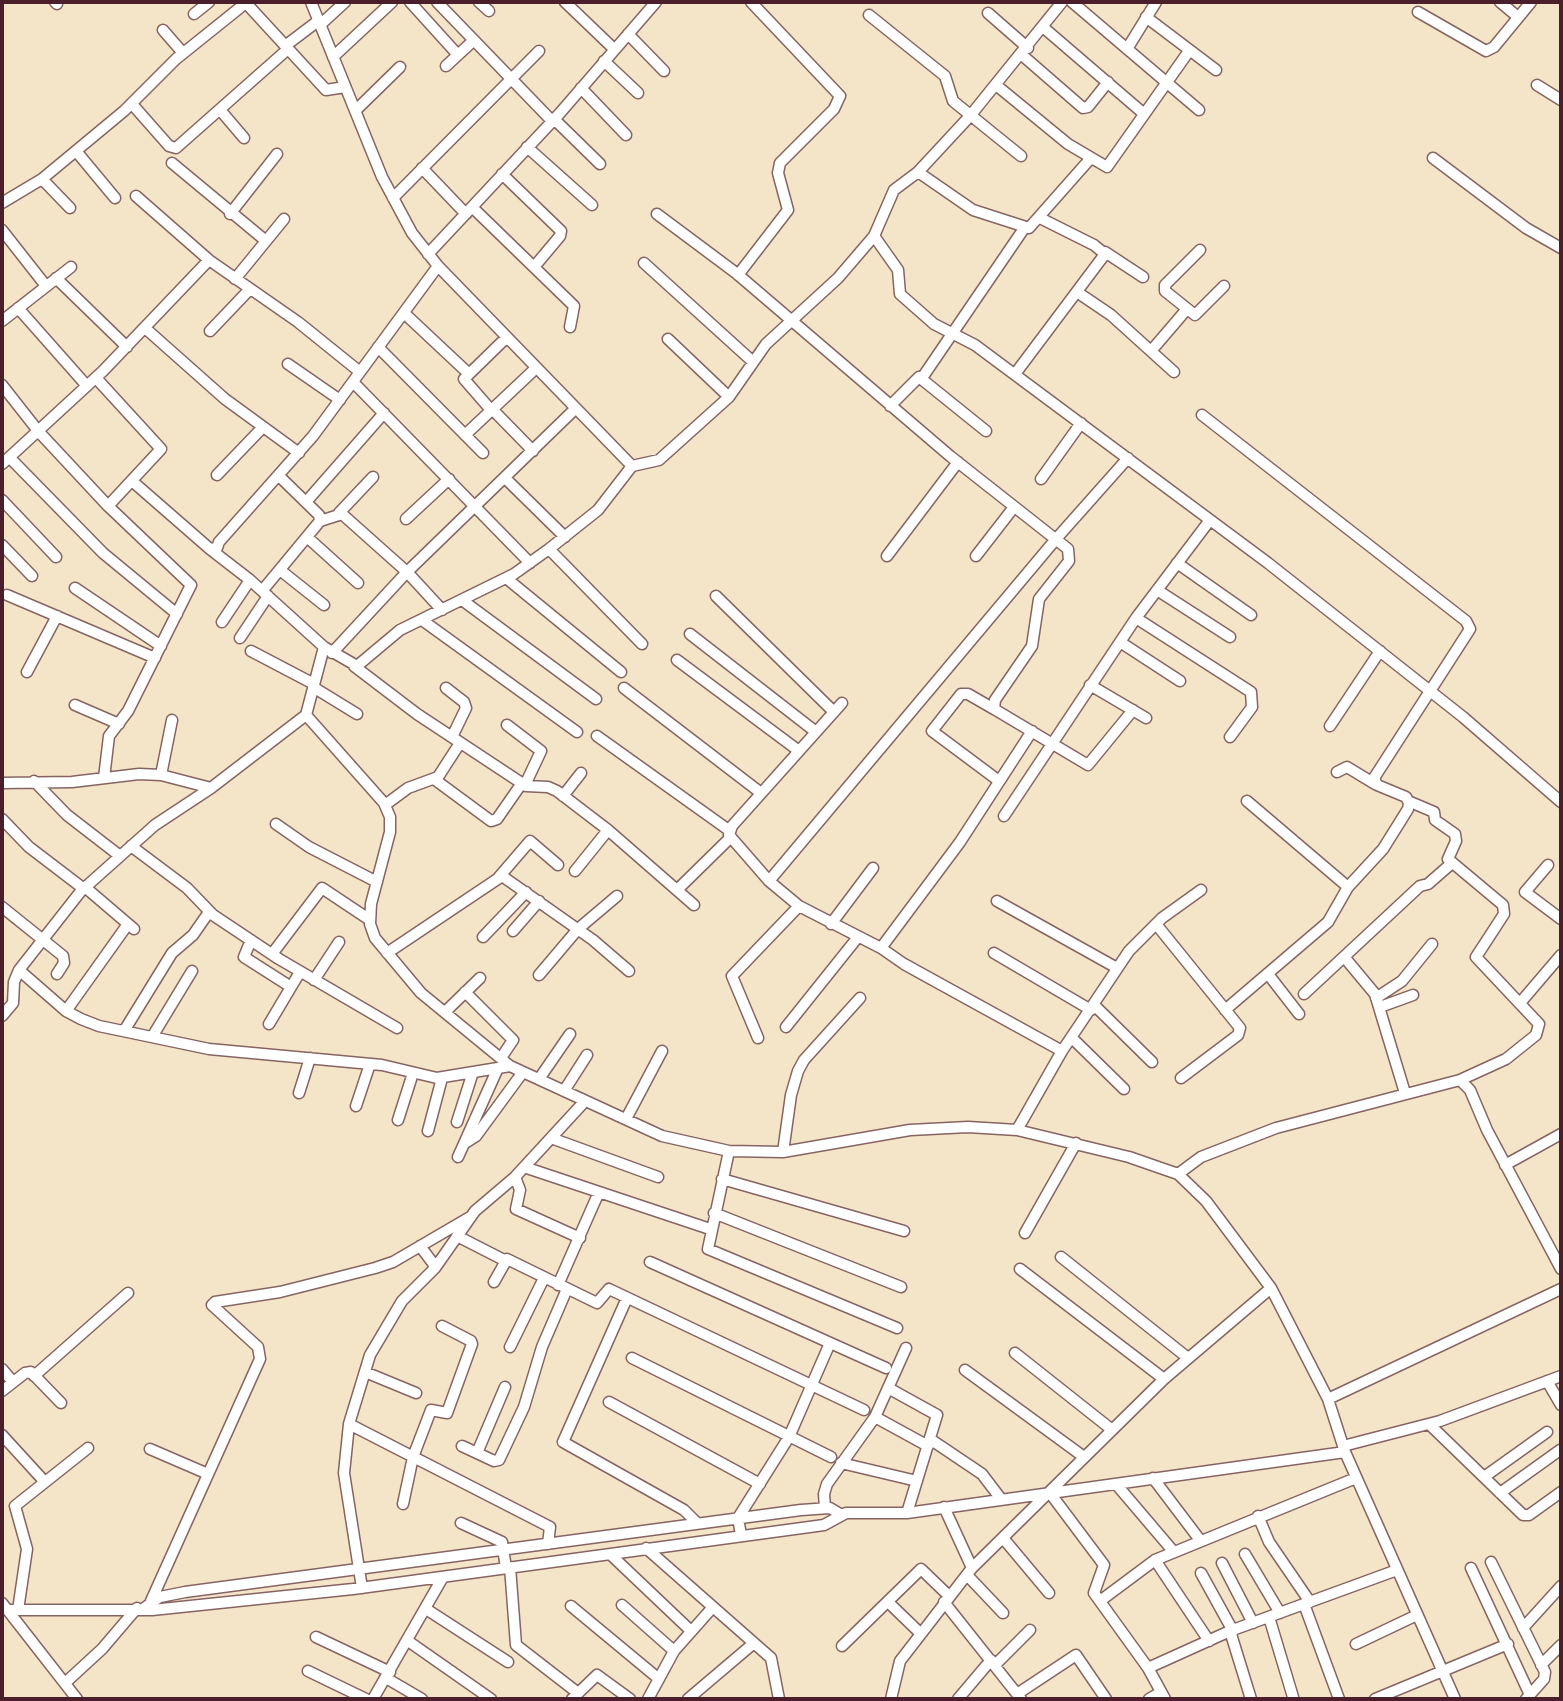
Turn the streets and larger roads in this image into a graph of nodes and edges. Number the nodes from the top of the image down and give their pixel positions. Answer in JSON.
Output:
{"nodes":[{"id":1,"x":209,"y":2,"type":"edge"},
{"id":2,"x":246,"y":2,"type":"edge"},
{"id":3,"x":311,"y":2,"type":"edge"},
{"id":4,"x":345,"y":2,"type":"edge"},
{"id":5,"x":392,"y":2,"type":"edge"},
{"id":6,"x":410,"y":2,"type":"edge"},
{"id":7,"x":437,"y":2,"type":"edge"},
{"id":8,"x":479,"y":2,"type":"edge"},
{"id":9,"x":565,"y":2,"type":"edge"},
{"id":10,"x":656,"y":2,"type":"edge"},
{"id":11,"x":751,"y":2,"type":"edge"},
{"id":12,"x":1062,"y":2,"type":"edge"},
{"id":13,"x":1072,"y":2,"type":"edge"},
{"id":14,"x":1156,"y":2,"type":"edge"},
{"id":15,"x":1500,"y":2,"type":"edge"},
{"id":16,"x":1531,"y":2,"type":"edge"},
{"id":17,"x":489,"y":11,"type":"dead end"},
{"id":18,"x":1418,"y":12,"type":"dead end"},
{"id":19,"x":988,"y":13,"type":"dead end"},
{"id":20,"x":194,"y":14,"type":"dead end"},
{"id":21,"x":869,"y":15,"type":"dead end"},
{"id":22,"x":1146,"y":17,"type":"junction"},
{"id":23,"x":1518,"y":17,"type":"junction"},
{"id":24,"x":319,"y":23,"type":"junction"},
{"id":25,"x":1044,"y":28,"type":"junction"},
{"id":26,"x":163,"y":30,"type":"dead end"},
{"id":27,"x":628,"y":34,"type":"junction"},
{"id":28,"x":473,"y":41,"type":"junction"},
{"id":29,"x":287,"y":47,"type":"junction"},
{"id":30,"x":614,"y":49,"type":"junction"},
{"id":31,"x":1127,"y":49,"type":"junction"},
{"id":32,"x":540,"y":51,"type":"dead end"},
{"id":33,"x":1189,"y":51,"type":"junction"},
{"id":34,"x":1025,"y":52,"type":"junction"},
{"id":35,"x":183,"y":53,"type":"junction"},
{"id":36,"x":458,"y":55,"type":"junction"},
{"id":37,"x":333,"y":57,"type":"junction"},
{"id":38,"x":604,"y":61,"type":"junction"},
{"id":39,"x":446,"y":66,"type":"dead end"},
{"id":40,"x":400,"y":67,"type":"dead end"},
{"id":41,"x":1216,"y":70,"type":"dead end"},
{"id":42,"x":664,"y":71,"type":"dead end"},
{"id":43,"x":510,"y":80,"type":"junction"},
{"id":44,"x":1108,"y":82,"type":"junction"},
{"id":45,"x":1166,"y":82,"type":"junction"},
{"id":46,"x":1537,"y":85,"type":"dead end"},
{"id":47,"x":996,"y":86,"type":"junction"},
{"id":48,"x":345,"y":87,"type":"junction"},
{"id":49,"x":581,"y":88,"type":"junction"},
{"id":50,"x":638,"y":93,"type":"dead end"},
{"id":51,"x":1561,"y":100,"type":"edge"},
{"id":52,"x":132,"y":104,"type":"junction"},
{"id":53,"x":1199,"y":110,"type":"dead end"},
{"id":54,"x":221,"y":111,"type":"junction"},
{"id":55,"x":355,"y":111,"type":"junction"},
{"id":56,"x":1143,"y":113,"type":"junction"},
{"id":57,"x":970,"y":116,"type":"junction"},
{"id":58,"x":553,"y":120,"type":"junction"},
{"id":59,"x":626,"y":135,"type":"dead end"},
{"id":60,"x":244,"y":138,"type":"dead end"},
{"id":61,"x":527,"y":147,"type":"junction"},
{"id":62,"x":76,"y":151,"type":"junction"},
{"id":63,"x":277,"y":154,"type":"dead end"},
{"id":64,"x":1021,"y":156,"type":"dead end"},
{"id":65,"x":1433,"y":158,"type":"dead end"},
{"id":66,"x":1090,"y":159,"type":"junction"},
{"id":67,"x":172,"y":163,"type":"dead end"},
{"id":68,"x":600,"y":164,"type":"dead end"},
{"id":69,"x":422,"y":168,"type":"junction"},
{"id":70,"x":918,"y":172,"type":"junction"},
{"id":71,"x":502,"y":174,"type":"junction"},
{"id":72,"x":42,"y":179,"type":"junction"},
{"id":73,"x":136,"y":196,"type":"dead end"},
{"id":74,"x":115,"y":198,"type":"dead end"},
{"id":75,"x":393,"y":198,"type":"junction"},
{"id":76,"x":3,"y":201,"type":"edge"},
{"id":77,"x":592,"y":205,"type":"dead end"},
{"id":78,"x":69,"y":208,"type":"dead end"},
{"id":79,"x":469,"y":210,"type":"junction"},
{"id":80,"x":230,"y":214,"type":"junction"},
{"id":81,"x":657,"y":214,"type":"dead end"},
{"id":82,"x":1040,"y":218,"type":"junction"},
{"id":83,"x":284,"y":219,"type":"dead end"},
{"id":84,"x":1025,"y":227,"type":"junction"},
{"id":85,"x":2,"y":230,"type":"edge"},
{"id":86,"x":874,"y":236,"type":"junction"},
{"id":87,"x":266,"y":241,"type":"junction"},
{"id":88,"x":1561,"y":248,"type":"edge"},
{"id":89,"x":1200,"y":250,"type":"dead end"},
{"id":90,"x":1105,"y":252,"type":"junction"},
{"id":91,"x":428,"y":254,"type":"junction"},
{"id":92,"x":209,"y":260,"type":"junction"},
{"id":93,"x":644,"y":263,"type":"dead end"},
{"id":94,"x":438,"y":266,"type":"junction"},
{"id":95,"x":71,"y":267,"type":"dead end"},
{"id":96,"x":534,"y":267,"type":"junction"},
{"id":97,"x":738,"y":275,"type":"junction"},
{"id":98,"x":1143,"y":277,"type":"dead end"},
{"id":99,"x":57,"y":278,"type":"junction"},
{"id":100,"x":235,"y":279,"type":"junction"},
{"id":101,"x":46,"y":286,"type":"junction"},
{"id":102,"x":1224,"y":286,"type":"dead end"},
{"id":103,"x":250,"y":289,"type":"junction"},
{"id":104,"x":1077,"y":292,"type":"junction"},
{"id":105,"x":18,"y":308,"type":"junction"},
{"id":106,"x":1187,"y":309,"type":"junction"},
{"id":107,"x":404,"y":313,"type":"junction"},
{"id":108,"x":2,"y":321,"type":"edge"},
{"id":109,"x":791,"y":322,"type":"junction"},
{"id":110,"x":570,"y":327,"type":"dead end"},
{"id":111,"x":145,"y":328,"type":"junction"},
{"id":112,"x":210,"y":331,"type":"dead end"},
{"id":113,"x":953,"y":335,"type":"junction"},
{"id":114,"x":506,"y":338,"type":"junction"},
{"id":115,"x":668,"y":339,"type":"dead end"},
{"id":116,"x":127,"y":346,"type":"junction"},
{"id":117,"x":378,"y":347,"type":"junction"},
{"id":118,"x":1151,"y":351,"type":"junction"},
{"id":119,"x":752,"y":361,"type":"junction"},
{"id":120,"x":288,"y":364,"type":"dead end"},
{"id":121,"x":535,"y":369,"type":"junction"},
{"id":122,"x":1174,"y":372,"type":"dead end"},
{"id":123,"x":468,"y":373,"type":"junction"},
{"id":124,"x":1016,"y":374,"type":"junction"},
{"id":125,"x":96,"y":377,"type":"junction"},
{"id":126,"x":357,"y":377,"type":"junction"},
{"id":127,"x":922,"y":378,"type":"junction"},
{"id":128,"x":2,"y":385,"type":"edge"},
{"id":129,"x":87,"y":386,"type":"junction"},
{"id":130,"x":729,"y":397,"type":"junction"},
{"id":131,"x":340,"y":400,"type":"junction"},
{"id":132,"x":890,"y":406,"type":"junction"},
{"id":133,"x":491,"y":410,"type":"junction"},
{"id":134,"x":575,"y":410,"type":"junction"},
{"id":135,"x":384,"y":413,"type":"junction"},
{"id":136,"x":1202,"y":415,"type":"dead end"},
{"id":137,"x":1082,"y":423,"type":"junction"},
{"id":138,"x":263,"y":427,"type":"junction"},
{"id":139,"x":986,"y":431,"type":"dead end"},
{"id":140,"x":39,"y":432,"type":"junction"},
{"id":141,"x":465,"y":435,"type":"junction"},
{"id":142,"x":533,"y":451,"type":"junction"},
{"id":143,"x":299,"y":453,"type":"junction"},
{"id":144,"x":482,"y":453,"type":"dead end"},
{"id":145,"x":1128,"y":458,"type":"junction"},
{"id":146,"x":4,"y":462,"type":"edge"},
{"id":147,"x":958,"y":462,"type":"junction"},
{"id":148,"x":632,"y":466,"type":"junction"},
{"id":149,"x":217,"y":475,"type":"dead end"},
{"id":150,"x":279,"y":476,"type":"junction"},
{"id":151,"x":373,"y":477,"type":"dead end"},
{"id":152,"x":506,"y":478,"type":"junction"},
{"id":153,"x":449,"y":479,"type":"junction"},
{"id":154,"x":1041,"y":479,"type":"dead end"},
{"id":155,"x":132,"y":481,"type":"junction"},
{"id":156,"x":2,"y":500,"type":"edge"},
{"id":157,"x":306,"y":502,"type":"junction"},
{"id":158,"x":108,"y":506,"type":"junction"},
{"id":159,"x":1014,"y":507,"type":"junction"},
{"id":160,"x":476,"y":508,"type":"junction"},
{"id":161,"x":339,"y":513,"type":"junction"},
{"id":162,"x":406,"y":519,"type":"dead end"},
{"id":163,"x":1210,"y":520,"type":"junction"},
{"id":164,"x":320,"y":521,"type":"junction"},
{"id":165,"x":307,"y":537,"type":"junction"},
{"id":166,"x":565,"y":537,"type":"junction"},
{"id":167,"x":1056,"y":539,"type":"junction"},
{"id":168,"x":2,"y":545,"type":"edge"},
{"id":169,"x":210,"y":549,"type":"junction"},
{"id":170,"x":550,"y":550,"type":"junction"},
{"id":171,"x":887,"y":555,"type":"dead end"},
{"id":172,"x":976,"y":556,"type":"dead end"},
{"id":173,"x":56,"y":557,"type":"dead end"},
{"id":174,"x":530,"y":563,"type":"junction"},
{"id":175,"x":1177,"y":564,"type":"junction"},
{"id":176,"x":280,"y":570,"type":"junction"},
{"id":177,"x":407,"y":572,"type":"junction"},
{"id":178,"x":32,"y":576,"type":"dead end"},
{"id":179,"x":506,"y":578,"type":"junction"},
{"id":180,"x":250,"y":580,"type":"junction"},
{"id":181,"x":358,"y":583,"type":"dead end"},
{"id":182,"x":75,"y":588,"type":"dead end"},
{"id":183,"x":1157,"y":590,"type":"junction"},
{"id":184,"x":265,"y":594,"type":"junction"},
{"id":185,"x":7,"y":595,"type":"dead end"},
{"id":186,"x":716,"y":596,"type":"dead end"},
{"id":187,"x":462,"y":600,"type":"junction"},
{"id":188,"x":324,"y":605,"type":"dead end"},
{"id":189,"x":442,"y":610,"type":"junction"},
{"id":190,"x":177,"y":614,"type":"junction"},
{"id":191,"x":1251,"y":615,"type":"dead end"},
{"id":192,"x":57,"y":616,"type":"junction"},
{"id":193,"x":1136,"y":618,"type":"junction"},
{"id":194,"x":422,"y":620,"type":"junction"},
{"id":195,"x":222,"y":622,"type":"dead end"},
{"id":196,"x":690,"y":634,"type":"dead end"},
{"id":197,"x":1230,"y":637,"type":"dead end"},
{"id":198,"x":240,"y":638,"type":"dead end"},
{"id":199,"x":1120,"y":642,"type":"junction"},
{"id":200,"x":642,"y":644,"type":"dead end"},
{"id":201,"x":161,"y":646,"type":"junction"},
{"id":202,"x":251,"y":650,"type":"dead end"},
{"id":203,"x":328,"y":650,"type":"junction"},
{"id":204,"x":1380,"y":651,"type":"junction"},
{"id":205,"x":155,"y":658,"type":"junction"},
{"id":206,"x":677,"y":660,"type":"dead end"},
{"id":207,"x":354,"y":666,"type":"junction"},
{"id":208,"x":27,"y":672,"type":"dead end"},
{"id":209,"x":621,"y":672,"type":"dead end"},
{"id":210,"x":1181,"y":681,"type":"dead end"},
{"id":211,"x":1090,"y":685,"type":"junction"},
{"id":212,"x":314,"y":686,"type":"junction"},
{"id":213,"x":446,"y":688,"type":"dead end"},
{"id":214,"x":624,"y":688,"type":"dead end"},
{"id":215,"x":1431,"y":692,"type":"junction"},
{"id":216,"x":596,"y":699,"type":"dead end"},
{"id":217,"x":75,"y":705,"type":"dead end"},
{"id":218,"x":994,"y":709,"type":"junction"},
{"id":219,"x":1133,"y":710,"type":"junction"},
{"id":220,"x":357,"y":714,"type":"dead end"},
{"id":221,"x":306,"y":715,"type":"junction"},
{"id":222,"x":1146,"y":718,"type":"dead end"},
{"id":223,"x":172,"y":720,"type":"dead end"},
{"id":224,"x":119,"y":724,"type":"junction"},
{"id":225,"x":506,"y":725,"type":"dead end"},
{"id":226,"x":1330,"y":726,"type":"dead end"},
{"id":227,"x":1031,"y":731,"type":"junction"},
{"id":228,"x":577,"y":732,"type":"dead end"},
{"id":229,"x":816,"y":732,"type":"junction"},
{"id":230,"x":597,"y":736,"type":"dead end"},
{"id":231,"x":1230,"y":737,"type":"dead end"},
{"id":232,"x":456,"y":740,"type":"junction"},
{"id":233,"x":1052,"y":744,"type":"junction"},
{"id":234,"x":799,"y":751,"type":"junction"},
{"id":235,"x":1337,"y":772,"type":"dead end"},
{"id":236,"x":581,"y":773,"type":"dead end"},
{"id":237,"x":160,"y":775,"type":"junction"},
{"id":238,"x":104,"y":778,"type":"junction"},
{"id":239,"x":434,"y":779,"type":"junction"},
{"id":240,"x":999,"y":781,"type":"junction"},
{"id":241,"x":34,"y":782,"type":"junction"},
{"id":242,"x":2,"y":783,"type":"edge"},
{"id":243,"x":524,"y":784,"type":"junction"},
{"id":244,"x":1375,"y":784,"type":"junction"},
{"id":245,"x":211,"y":788,"type":"junction"},
{"id":246,"x":761,"y":793,"type":"junction"},
{"id":247,"x":563,"y":796,"type":"junction"},
{"id":248,"x":1408,"y":800,"type":"junction"},
{"id":249,"x":1247,"y":801,"type":"dead end"},
{"id":250,"x":1561,"y":802,"type":"edge"},
{"id":251,"x":385,"y":805,"type":"junction"},
{"id":252,"x":1004,"y":817,"type":"dead end"},
{"id":253,"x":2,"y":819,"type":"edge"},
{"id":254,"x":276,"y":824,"type":"dead end"},
{"id":255,"x":608,"y":830,"type":"junction"},
{"id":256,"x":730,"y":834,"type":"junction"},
{"id":257,"x":131,"y":846,"type":"junction"},
{"id":258,"x":120,"y":856,"type":"junction"},
{"id":259,"x":1452,"y":863,"type":"junction"},
{"id":260,"x":1548,"y":864,"type":"dead end"},
{"id":261,"x":558,"y":865,"type":"dead end"},
{"id":262,"x":873,"y":868,"type":"dead end"},
{"id":263,"x":575,"y":872,"type":"dead end"},
{"id":264,"x":499,"y":877,"type":"junction"},
{"id":265,"x":769,"y":881,"type":"junction"},
{"id":266,"x":377,"y":882,"type":"junction"},
{"id":267,"x":1348,"y":887,"type":"junction"},
{"id":268,"x":85,"y":888,"type":"junction"},
{"id":269,"x":677,"y":890,"type":"junction"},
{"id":270,"x":1200,"y":890,"type":"dead end"},
{"id":271,"x":526,"y":892,"type":"junction"},
{"id":272,"x":617,"y":896,"type":"dead end"},
{"id":273,"x":539,"y":901,"type":"junction"},
{"id":274,"x":997,"y":901,"type":"dead end"},
{"id":275,"x":694,"y":905,"type":"dead end"},
{"id":276,"x":799,"y":906,"type":"junction"},
{"id":277,"x":2,"y":907,"type":"edge"},
{"id":278,"x":209,"y":912,"type":"junction"},
{"id":279,"x":370,"y":919,"type":"junction"},
{"id":280,"x":1561,"y":919,"type":"edge"},
{"id":281,"x":831,"y":924,"type":"junction"},
{"id":282,"x":1156,"y":924,"type":"junction"},
{"id":283,"x":578,"y":929,"type":"junction"},
{"id":284,"x":513,"y":931,"type":"dead end"},
{"id":285,"x":483,"y":937,"type":"dead end"},
{"id":286,"x":858,"y":937,"type":"junction"},
{"id":287,"x":42,"y":938,"type":"junction"},
{"id":288,"x":251,"y":940,"type":"junction"},
{"id":289,"x":339,"y":942,"type":"dead end"},
{"id":290,"x":1432,"y":944,"type":"dead end"},
{"id":291,"x":881,"y":948,"type":"junction"},
{"id":292,"x":387,"y":953,"type":"junction"},
{"id":293,"x":993,"y":953,"type":"dead end"},
{"id":294,"x":272,"y":954,"type":"junction"},
{"id":295,"x":1561,"y":955,"type":"edge"},
{"id":296,"x":1345,"y":958,"type":"junction"},
{"id":297,"x":1117,"y":968,"type":"junction"},
{"id":298,"x":19,"y":970,"type":"junction"},
{"id":299,"x":192,"y":971,"type":"dead end"},
{"id":300,"x":629,"y":971,"type":"dead end"},
{"id":301,"x":300,"y":972,"type":"junction"},
{"id":302,"x":57,"y":974,"type":"dead end"},
{"id":303,"x":1268,"y":974,"type":"junction"},
{"id":304,"x":539,"y":975,"type":"dead end"},
{"id":305,"x":480,"y":978,"type":"dead end"},
{"id":306,"x":314,"y":979,"type":"junction"},
{"id":307,"x":291,"y":987,"type":"junction"},
{"id":308,"x":465,"y":992,"type":"junction"},
{"id":309,"x":1304,"y":994,"type":"dead end"},
{"id":310,"x":1413,"y":995,"type":"dead end"},
{"id":311,"x":860,"y":999,"type":"dead end"},
{"id":312,"x":1378,"y":1003,"type":"junction"},
{"id":313,"x":1520,"y":1003,"type":"junction"},
{"id":314,"x":1093,"y":1007,"type":"junction"},
{"id":315,"x":1225,"y":1010,"type":"junction"},
{"id":316,"x":66,"y":1011,"type":"junction"},
{"id":317,"x":445,"y":1012,"type":"junction"},
{"id":318,"x":1299,"y":1014,"type":"dead end"},
{"id":319,"x":2,"y":1016,"type":"edge"},
{"id":320,"x":269,"y":1024,"type":"dead end"},
{"id":321,"x":786,"y":1027,"type":"dead end"},
{"id":322,"x":397,"y":1028,"type":"dead end"},
{"id":323,"x":124,"y":1031,"type":"junction"},
{"id":324,"x":570,"y":1034,"type":"dead end"},
{"id":325,"x":152,"y":1037,"type":"junction"},
{"id":326,"x":758,"y":1038,"type":"dead end"},
{"id":327,"x":1072,"y":1038,"type":"junction"},
{"id":328,"x":662,"y":1051,"type":"dead end"},
{"id":329,"x":1062,"y":1051,"type":"junction"},
{"id":330,"x":587,"y":1055,"type":"dead end"},
{"id":331,"x":310,"y":1059,"type":"junction"},
{"id":332,"x":1152,"y":1062,"type":"dead end"},
{"id":333,"x":370,"y":1064,"type":"junction"},
{"id":334,"x":503,"y":1064,"type":"junction"},
{"id":335,"x":473,"y":1072,"type":"junction"},
{"id":336,"x":523,"y":1072,"type":"junction"},
{"id":337,"x":413,"y":1073,"type":"junction"},
{"id":338,"x":442,"y":1078,"type":"junction"},
{"id":339,"x":1181,"y":1078,"type":"dead end"},
{"id":340,"x":538,"y":1079,"type":"junction"},
{"id":341,"x":1460,"y":1080,"type":"junction"},
{"id":342,"x":1124,"y":1089,"type":"dead end"},
{"id":343,"x":564,"y":1091,"type":"junction"},
{"id":344,"x":299,"y":1093,"type":"dead end"},
{"id":345,"x":1405,"y":1093,"type":"junction"},
{"id":346,"x":585,"y":1101,"type":"junction"},
{"id":347,"x":356,"y":1106,"type":"dead end"},
{"id":348,"x":626,"y":1119,"type":"junction"},
{"id":349,"x":398,"y":1120,"type":"dead end"},
{"id":350,"x":457,"y":1122,"type":"dead end"},
{"id":351,"x":1017,"y":1130,"type":"junction"},
{"id":352,"x":428,"y":1131,"type":"dead end"},
{"id":353,"x":1561,"y":1134,"type":"edge"},
{"id":354,"x":551,"y":1138,"type":"junction"},
{"id":355,"x":465,"y":1143,"type":"junction"},
{"id":356,"x":1076,"y":1143,"type":"junction"},
{"id":357,"x":729,"y":1151,"type":"junction"},
{"id":358,"x":783,"y":1152,"type":"junction"},
{"id":359,"x":458,"y":1157,"type":"dead end"},
{"id":360,"x":1506,"y":1165,"type":"junction"},
{"id":361,"x":524,"y":1167,"type":"junction"},
{"id":362,"x":1178,"y":1174,"type":"junction"},
{"id":363,"x":515,"y":1177,"type":"junction"},
{"id":364,"x":658,"y":1177,"type":"dead end"},
{"id":365,"x":722,"y":1179,"type":"junction"},
{"id":366,"x":599,"y":1192,"type":"junction"},
{"id":367,"x":714,"y":1213,"type":"junction"},
{"id":368,"x":470,"y":1217,"type":"junction"},
{"id":369,"x":710,"y":1229,"type":"junction"},
{"id":370,"x":904,"y":1231,"type":"dead end"},
{"id":371,"x":1026,"y":1233,"type":"dead end"},
{"id":372,"x":457,"y":1236,"type":"junction"},
{"id":373,"x":580,"y":1238,"type":"junction"},
{"id":374,"x":420,"y":1246,"type":"junction"},
{"id":375,"x":1060,"y":1257,"type":"dead end"},
{"id":376,"x":504,"y":1259,"type":"junction"},
{"id":377,"x":650,"y":1262,"type":"dead end"},
{"id":378,"x":435,"y":1266,"type":"junction"},
{"id":379,"x":1020,"y":1269,"type":"dead end"},
{"id":380,"x":1561,"y":1269,"type":"edge"},
{"id":381,"x":544,"y":1278,"type":"junction"},
{"id":382,"x":494,"y":1282,"type":"dead end"},
{"id":383,"x":563,"y":1287,"type":"junction"},
{"id":384,"x":901,"y":1287,"type":"dead end"},
{"id":385,"x":1271,"y":1288,"type":"junction"},
{"id":386,"x":1561,"y":1289,"type":"edge"},
{"id":387,"x":128,"y":1293,"type":"dead end"},
{"id":388,"x":627,"y":1298,"type":"junction"},
{"id":389,"x":442,"y":1326,"type":"dead end"},
{"id":390,"x":897,"y":1328,"type":"dead end"},
{"id":391,"x":830,"y":1343,"type":"junction"},
{"id":392,"x":509,"y":1346,"type":"dead end"},
{"id":393,"x":906,"y":1349,"type":"dead end"},
{"id":394,"x":1015,"y":1353,"type":"dead end"},
{"id":395,"x":632,"y":1358,"type":"dead end"},
{"id":396,"x":1188,"y":1358,"type":"junction"},
{"id":397,"x":886,"y":1368,"type":"dead end"},
{"id":398,"x":2,"y":1369,"type":"edge"},
{"id":399,"x":965,"y":1370,"type":"dead end"},
{"id":400,"x":365,"y":1372,"type":"junction"},
{"id":401,"x":34,"y":1376,"type":"junction"},
{"id":402,"x":1561,"y":1376,"type":"edge"},
{"id":403,"x":1164,"y":1379,"type":"junction"},
{"id":404,"x":1547,"y":1381,"type":"junction"},
{"id":405,"x":13,"y":1382,"type":"junction"},
{"id":406,"x":812,"y":1386,"type":"junction"},
{"id":407,"x":505,"y":1387,"type":"dead end"},
{"id":408,"x":890,"y":1389,"type":"junction"},
{"id":409,"x":2,"y":1391,"type":"edge"},
{"id":410,"x":416,"y":1393,"type":"dead end"},
{"id":411,"x":1328,"y":1399,"type":"junction"},
{"id":412,"x":609,"y":1402,"type":"dead end"},
{"id":413,"x":61,"y":1403,"type":"dead end"},
{"id":414,"x":1561,"y":1405,"type":"edge"},
{"id":415,"x":864,"y":1410,"type":"dead end"},
{"id":416,"x":875,"y":1417,"type":"junction"},
{"id":417,"x":349,"y":1424,"type":"junction"},
{"id":418,"x":1429,"y":1424,"type":"junction"},
{"id":419,"x":1111,"y":1429,"type":"junction"},
{"id":420,"x":1548,"y":1432,"type":"dead end"},
{"id":421,"x":2,"y":1435,"type":"edge"},
{"id":422,"x":789,"y":1437,"type":"junction"},
{"id":423,"x":929,"y":1443,"type":"junction"},
{"id":424,"x":462,"y":1446,"type":"dead end"},
{"id":425,"x":88,"y":1448,"type":"dead end"},
{"id":426,"x":150,"y":1449,"type":"dead end"},
{"id":427,"x":1344,"y":1449,"type":"junction"},
{"id":428,"x":1560,"y":1450,"type":"edge"},
{"id":429,"x":477,"y":1453,"type":"junction"},
{"id":430,"x":413,"y":1457,"type":"junction"},
{"id":431,"x":1084,"y":1457,"type":"junction"},
{"id":432,"x":836,"y":1460,"type":"junction"},
{"id":433,"x":208,"y":1474,"type":"junction"},
{"id":434,"x":1484,"y":1477,"type":"junction"},
{"id":435,"x":1153,"y":1478,"type":"junction"},
{"id":436,"x":1356,"y":1478,"type":"junction"},
{"id":437,"x":44,"y":1481,"type":"junction"},
{"id":438,"x":917,"y":1481,"type":"junction"},
{"id":439,"x":760,"y":1483,"type":"junction"},
{"id":440,"x":1116,"y":1484,"type":"junction"},
{"id":441,"x":1049,"y":1493,"type":"junction"},
{"id":442,"x":1500,"y":1493,"type":"junction"},
{"id":443,"x":1560,"y":1495,"type":"edge"},
{"id":444,"x":1002,"y":1499,"type":"junction"},
{"id":445,"x":403,"y":1504,"type":"dead end"},
{"id":446,"x":944,"y":1507,"type":"junction"},
{"id":447,"x":823,"y":1508,"type":"junction"},
{"id":448,"x":907,"y":1513,"type":"junction"},
{"id":449,"x":840,"y":1514,"type":"junction"},
{"id":450,"x":1258,"y":1516,"type":"junction"},
{"id":451,"x":738,"y":1518,"type":"junction"},
{"id":452,"x":461,"y":1522,"type":"dead end"},
{"id":453,"x":697,"y":1523,"type":"junction"},
{"id":454,"x":741,"y":1535,"type":"junction"},
{"id":455,"x":1003,"y":1538,"type":"junction"},
{"id":456,"x":1200,"y":1540,"type":"junction"},
{"id":457,"x":548,"y":1544,"type":"junction"},
{"id":458,"x":646,"y":1548,"type":"junction"},
{"id":459,"x":503,"y":1550,"type":"junction"},
{"id":460,"x":1173,"y":1551,"type":"junction"},
{"id":461,"x":610,"y":1554,"type":"junction"},
{"id":462,"x":1245,"y":1554,"type":"dead end"},
{"id":463,"x":1155,"y":1560,"type":"junction"},
{"id":464,"x":1491,"y":1562,"type":"dead end"},
{"id":465,"x":1222,"y":1563,"type":"dead end"},
{"id":466,"x":508,"y":1568,"type":"junction"},
{"id":467,"x":1471,"y":1568,"type":"dead end"},
{"id":468,"x":359,"y":1570,"type":"junction"},
{"id":469,"x":1397,"y":1570,"type":"junction"},
{"id":470,"x":970,"y":1571,"type":"junction"},
{"id":471,"x":1201,"y":1573,"type":"dead end"},
{"id":472,"x":443,"y":1577,"type":"junction"},
{"id":473,"x":1561,"y":1586,"type":"edge"},
{"id":474,"x":362,"y":1588,"type":"junction"},
{"id":475,"x":1049,"y":1593,"type":"dead end"},
{"id":476,"x":947,"y":1599,"type":"junction"},
{"id":477,"x":1100,"y":1601,"type":"junction"},
{"id":478,"x":888,"y":1602,"type":"junction"},
{"id":479,"x":1307,"y":1603,"type":"junction"},
{"id":480,"x":622,"y":1605,"type":"dead end"},
{"id":481,"x":144,"y":1606,"type":"junction"},
{"id":482,"x":571,"y":1606,"type":"dead end"},
{"id":483,"x":713,"y":1607,"type":"junction"},
{"id":484,"x":9,"y":1608,"type":"edge"},
{"id":485,"x":426,"y":1609,"type":"junction"},
{"id":486,"x":1003,"y":1613,"type":"dead end"},
{"id":487,"x":1280,"y":1613,"type":"junction"},
{"id":488,"x":1418,"y":1615,"type":"junction"},
{"id":489,"x":1269,"y":1617,"type":"junction"},
{"id":490,"x":1252,"y":1623,"type":"junction"},
{"id":491,"x":1523,"y":1628,"type":"junction"},
{"id":492,"x":1030,"y":1630,"type":"dead end"},
{"id":493,"x":691,"y":1631,"type":"junction"},
{"id":494,"x":1231,"y":1631,"type":"junction"},
{"id":495,"x":919,"y":1632,"type":"junction"},
{"id":496,"x":316,"y":1637,"type":"dead end"},
{"id":497,"x":408,"y":1641,"type":"junction"},
{"id":498,"x":1209,"y":1641,"type":"junction"},
{"id":499,"x":754,"y":1643,"type":"junction"},
{"id":500,"x":1356,"y":1644,"type":"dead end"},
{"id":501,"x":1508,"y":1644,"type":"junction"},
{"id":502,"x":1561,"y":1645,"type":"edge"},
{"id":503,"x":842,"y":1646,"type":"dead end"},
{"id":504,"x":674,"y":1651,"type":"junction"},
{"id":505,"x":508,"y":1662,"type":"dead end"},
{"id":506,"x":993,"y":1663,"type":"junction"},
{"id":507,"x":1541,"y":1665,"type":"junction"},
{"id":508,"x":1148,"y":1668,"type":"junction"},
{"id":509,"x":1442,"y":1670,"type":"junction"},
{"id":510,"x":308,"y":1671,"type":"dead end"},
{"id":511,"x":388,"y":1675,"type":"junction"},
{"id":512,"x":659,"y":1679,"type":"junction"},
{"id":513,"x":65,"y":1683,"type":"junction"},
{"id":514,"x":1017,"y":1694,"type":"edge"},
{"id":515,"x":1163,"y":1695,"type":"edge"},
{"id":516,"x":575,"y":1696,"type":"edge"},
{"id":517,"x":1293,"y":1697,"type":"dead end"},
{"id":518,"x":1528,"y":1697,"type":"edge"},
{"id":519,"x":77,"y":1699,"type":"edge"},
{"id":520,"x":366,"y":1699,"type":"edge"},
{"id":521,"x":373,"y":1699,"type":"edge"},
{"id":522,"x":422,"y":1699,"type":"edge"},
{"id":523,"x":491,"y":1699,"type":"edge"},
{"id":524,"x":630,"y":1699,"type":"edge"},
{"id":525,"x":648,"y":1699,"type":"edge"},
{"id":526,"x":688,"y":1699,"type":"edge"},
{"id":527,"x":779,"y":1699,"type":"edge"},
{"id":528,"x":891,"y":1699,"type":"edge"},
{"id":529,"x":957,"y":1699,"type":"edge"},
{"id":530,"x":1006,"y":1699,"type":"edge"},
{"id":531,"x":1106,"y":1699,"type":"edge"},
{"id":532,"x":1149,"y":1699,"type":"edge"},
{"id":533,"x":1251,"y":1699,"type":"edge"},
{"id":534,"x":1339,"y":1699,"type":"edge"},
{"id":535,"x":1375,"y":1699,"type":"edge"},
{"id":536,"x":1455,"y":1699,"type":"edge"}],
"edges":[{"from":1,"to":20,"type":"street"},
{"from":2,"to":29,"type":"street"},
{"from":2,"to":35,"type":"street"},
{"from":3,"to":24,"type":"street"},
{"from":4,"to":24,"type":"street"},
{"from":5,"to":37,"type":"street"},
{"from":6,"to":36,"type":"street"},
{"from":7,"to":28,"type":"street"},
{"from":8,"to":17,"type":"street"},
{"from":9,"to":30,"type":"street"},
{"from":10,"to":27,"type":"street"},
{"from":11,"to":97,"type":"street"},
{"from":12,"to":25,"type":"street"},
{"from":13,"to":31,"type":"street"},
{"from":14,"to":22,"type":"street"},
{"from":15,"to":23,"type":"street"},
{"from":16,"to":23,"type":"street"},
{"from":18,"to":23,"type":"street"},
{"from":19,"to":34,"type":"street"},
{"from":21,"to":57,"type":"street"},
{"from":22,"to":31,"type":"street"},
{"from":22,"to":33,"type":"street"},
{"from":24,"to":29,"type":"street"},
{"from":24,"to":37,"type":"street"},
{"from":25,"to":34,"type":"street"},
{"from":25,"to":44,"type":"street"},
{"from":26,"to":35,"type":"street"},
{"from":27,"to":30,"type":"street"},
{"from":27,"to":42,"type":"street"},
{"from":28,"to":36,"type":"street"},
{"from":28,"to":43,"type":"street"},
{"from":29,"to":48,"type":"street"},
{"from":29,"to":54,"type":"street"},
{"from":30,"to":38,"type":"street"},
{"from":31,"to":45,"type":"street"},
{"from":32,"to":43,"type":"street"},
{"from":33,"to":41,"type":"street"},
{"from":33,"to":45,"type":"street"},
{"from":34,"to":44,"type":"street"},
{"from":34,"to":47,"type":"street"},
{"from":35,"to":52,"type":"street"},
{"from":36,"to":39,"type":"street"},
{"from":37,"to":48,"type":"street"},
{"from":38,"to":49,"type":"street"},
{"from":38,"to":50,"type":"street"},
{"from":40,"to":55,"type":"street"},
{"from":43,"to":58,"type":"street"},
{"from":43,"to":69,"type":"street"},
{"from":44,"to":56,"type":"street"},
{"from":45,"to":53,"type":"street"},
{"from":45,"to":56,"type":"street"},
{"from":46,"to":51,"type":"street"},
{"from":47,"to":57,"type":"street"},
{"from":47,"to":66,"type":"street"},
{"from":48,"to":55,"type":"street"},
{"from":49,"to":58,"type":"street"},
{"from":49,"to":59,"type":"street"},
{"from":52,"to":54,"type":"street"},
{"from":52,"to":62,"type":"street"},
{"from":54,"to":60,"type":"street"},
{"from":55,"to":75,"type":"street"},
{"from":56,"to":66,"type":"street"},
{"from":57,"to":64,"type":"street"},
{"from":57,"to":70,"type":"street"},
{"from":58,"to":61,"type":"street"},
{"from":58,"to":68,"type":"street"},
{"from":61,"to":71,"type":"street"},
{"from":61,"to":77,"type":"street"},
{"from":62,"to":72,"type":"street"},
{"from":62,"to":74,"type":"street"},
{"from":63,"to":80,"type":"street"},
{"from":65,"to":88,"type":"street"},
{"from":66,"to":82,"type":"street"},
{"from":67,"to":80,"type":"street"},
{"from":69,"to":75,"type":"street"},
{"from":69,"to":79,"type":"street"},
{"from":70,"to":84,"type":"street"},
{"from":70,"to":86,"type":"street"},
{"from":71,"to":79,"type":"street"},
{"from":71,"to":96,"type":"street"},
{"from":72,"to":76,"type":"street"},
{"from":72,"to":78,"type":"street"},
{"from":73,"to":92,"type":"street"},
{"from":75,"to":91,"type":"street"},
{"from":79,"to":91,"type":"street"},
{"from":79,"to":96,"type":"street"},
{"from":80,"to":87,"type":"street"},
{"from":81,"to":97,"type":"street"},
{"from":82,"to":84,"type":"street"},
{"from":82,"to":90,"type":"street"},
{"from":83,"to":87,"type":"street"},
{"from":84,"to":113,"type":"street"},
{"from":85,"to":101,"type":"street"},
{"from":86,"to":109,"type":"street"},
{"from":86,"to":113,"type":"street"},
{"from":87,"to":100,"type":"street"},
{"from":89,"to":106,"type":"street"},
{"from":90,"to":98,"type":"street"},
{"from":90,"to":104,"type":"street"},
{"from":91,"to":94,"type":"street"},
{"from":92,"to":100,"type":"street"},
{"from":92,"to":111,"type":"street"},
{"from":93,"to":119,"type":"street"},
{"from":94,"to":107,"type":"street"},
{"from":94,"to":114,"type":"street"},
{"from":95,"to":99,"type":"street"},
{"from":96,"to":110,"type":"street"},
{"from":97,"to":109,"type":"street"},
{"from":99,"to":101,"type":"street"},
{"from":99,"to":116,"type":"street"},
{"from":100,"to":103,"type":"street"},
{"from":101,"to":105,"type":"street"},
{"from":102,"to":106,"type":"street"},
{"from":103,"to":112,"type":"street"},
{"from":103,"to":126,"type":"street"},
{"from":104,"to":118,"type":"street"},
{"from":104,"to":124,"type":"street"},
{"from":105,"to":108,"type":"street"},
{"from":105,"to":129,"type":"street"},
{"from":106,"to":118,"type":"street"},
{"from":107,"to":117,"type":"street"},
{"from":107,"to":123,"type":"street"},
{"from":109,"to":119,"type":"street"},
{"from":109,"to":132,"type":"street"},
{"from":111,"to":116,"type":"street"},
{"from":111,"to":138,"type":"street"},
{"from":113,"to":124,"type":"street"},
{"from":113,"to":127,"type":"street"},
{"from":114,"to":121,"type":"street"},
{"from":114,"to":123,"type":"street"},
{"from":115,"to":130,"type":"street"},
{"from":116,"to":125,"type":"street"},
{"from":117,"to":126,"type":"street"},
{"from":117,"to":141,"type":"street"},
{"from":118,"to":122,"type":"street"},
{"from":119,"to":130,"type":"street"},
{"from":120,"to":131,"type":"street"},
{"from":121,"to":133,"type":"street"},
{"from":121,"to":134,"type":"street"},
{"from":123,"to":133,"type":"street"},
{"from":124,"to":137,"type":"street"},
{"from":125,"to":129,"type":"street"},
{"from":125,"to":155,"type":"street"},
{"from":126,"to":131,"type":"street"},
{"from":126,"to":135,"type":"street"},
{"from":127,"to":132,"type":"street"},
{"from":127,"to":139,"type":"street"},
{"from":128,"to":140,"type":"street"},
{"from":129,"to":140,"type":"street"},
{"from":130,"to":148,"type":"street"},
{"from":131,"to":143,"type":"street"},
{"from":132,"to":147,"type":"street"},
{"from":133,"to":141,"type":"street"},
{"from":133,"to":142,"type":"street"},
{"from":134,"to":142,"type":"street"},
{"from":134,"to":148,"type":"street"},
{"from":135,"to":153,"type":"street"},
{"from":135,"to":157,"type":"street"},
{"from":136,"to":215,"type":"street"},
{"from":137,"to":145,"type":"street"},
{"from":137,"to":154,"type":"street"},
{"from":138,"to":143,"type":"street"},
{"from":138,"to":149,"type":"street"},
{"from":140,"to":146,"type":"street"},
{"from":140,"to":158,"type":"street"},
{"from":141,"to":144,"type":"street"},
{"from":142,"to":152,"type":"street"},
{"from":143,"to":150,"type":"street"},
{"from":145,"to":163,"type":"street"},
{"from":145,"to":167,"type":"street"},
{"from":146,"to":190,"type":"street"},
{"from":147,"to":159,"type":"street"},
{"from":147,"to":171,"type":"street"},
{"from":148,"to":166,"type":"street"},
{"from":150,"to":157,"type":"street"},
{"from":150,"to":169,"type":"street"},
{"from":151,"to":161,"type":"street"},
{"from":152,"to":160,"type":"street"},
{"from":152,"to":166,"type":"street"},
{"from":153,"to":160,"type":"street"},
{"from":153,"to":162,"type":"street"},
{"from":155,"to":158,"type":"street"},
{"from":155,"to":169,"type":"street"},
{"from":156,"to":173,"type":"street"},
{"from":157,"to":164,"type":"street"},
{"from":158,"to":190,"type":"street"},
{"from":159,"to":167,"type":"street"},
{"from":159,"to":172,"type":"street"},
{"from":160,"to":174,"type":"street"},
{"from":160,"to":177,"type":"street"},
{"from":161,"to":164,"type":"street"},
{"from":161,"to":177,"type":"street"},
{"from":163,"to":175,"type":"street"},
{"from":163,"to":204,"type":"street"},
{"from":164,"to":165,"type":"street"},
{"from":165,"to":176,"type":"street"},
{"from":165,"to":181,"type":"street"},
{"from":166,"to":170,"type":"street"},
{"from":167,"to":218,"type":"street"},
{"from":167,"to":265,"type":"street"},
{"from":168,"to":178,"type":"street"},
{"from":169,"to":180,"type":"street"},
{"from":170,"to":174,"type":"street"},
{"from":170,"to":200,"type":"street"},
{"from":174,"to":179,"type":"street"},
{"from":175,"to":183,"type":"street"},
{"from":175,"to":191,"type":"street"},
{"from":176,"to":184,"type":"street"},
{"from":176,"to":188,"type":"street"},
{"from":177,"to":189,"type":"street"},
{"from":177,"to":203,"type":"street"},
{"from":179,"to":187,"type":"street"},
{"from":179,"to":209,"type":"street"},
{"from":180,"to":184,"type":"street"},
{"from":180,"to":195,"type":"street"},
{"from":182,"to":201,"type":"street"},
{"from":183,"to":193,"type":"street"},
{"from":183,"to":197,"type":"street"},
{"from":184,"to":198,"type":"street"},
{"from":184,"to":203,"type":"street"},
{"from":185,"to":192,"type":"street"},
{"from":186,"to":229,"type":"street"},
{"from":187,"to":189,"type":"street"},
{"from":187,"to":216,"type":"street"},
{"from":189,"to":194,"type":"street"},
{"from":190,"to":201,"type":"street"},
{"from":192,"to":205,"type":"street"},
{"from":192,"to":208,"type":"street"},
{"from":193,"to":199,"type":"street"},
{"from":193,"to":231,"type":"street"},
{"from":194,"to":207,"type":"street"},
{"from":194,"to":228,"type":"street"},
{"from":196,"to":229,"type":"street"},
{"from":199,"to":210,"type":"street"},
{"from":199,"to":211,"type":"street"},
{"from":201,"to":205,"type":"street"},
{"from":202,"to":212,"type":"street"},
{"from":203,"to":207,"type":"street"},
{"from":203,"to":212,"type":"street"},
{"from":204,"to":215,"type":"street"},
{"from":204,"to":226,"type":"street"},
{"from":205,"to":224,"type":"street"},
{"from":206,"to":234,"type":"street"},
{"from":207,"to":232,"type":"street"},
{"from":211,"to":219,"type":"street"},
{"from":211,"to":233,"type":"street"},
{"from":212,"to":220,"type":"street"},
{"from":212,"to":221,"type":"street"},
{"from":213,"to":232,"type":"street"},
{"from":214,"to":246,"type":"street"},
{"from":215,"to":244,"type":"street"},
{"from":215,"to":250,"type":"street"},
{"from":217,"to":224,"type":"street"},
{"from":218,"to":227,"type":"street"},
{"from":218,"to":240,"type":"street"},
{"from":219,"to":222,"type":"street"},
{"from":219,"to":233,"type":"street"},
{"from":221,"to":245,"type":"street"},
{"from":221,"to":251,"type":"street"},
{"from":223,"to":237,"type":"street"},
{"from":224,"to":238,"type":"street"},
{"from":225,"to":243,"type":"street"},
{"from":227,"to":233,"type":"street"},
{"from":227,"to":240,"type":"street"},
{"from":229,"to":234,"type":"street"},
{"from":230,"to":256,"type":"street"},
{"from":232,"to":239,"type":"street"},
{"from":232,"to":243,"type":"street"},
{"from":233,"to":252,"type":"street"},
{"from":234,"to":246,"type":"street"},
{"from":235,"to":244,"type":"street"},
{"from":236,"to":247,"type":"street"},
{"from":237,"to":238,"type":"street"},
{"from":237,"to":245,"type":"street"},
{"from":238,"to":241,"type":"street"},
{"from":239,"to":243,"type":"street"},
{"from":239,"to":251,"type":"street"},
{"from":240,"to":291,"type":"street"},
{"from":241,"to":242,"type":"street"},
{"from":241,"to":258,"type":"street"},
{"from":243,"to":247,"type":"street"},
{"from":244,"to":248,"type":"street"},
{"from":245,"to":257,"type":"street"},
{"from":246,"to":256,"type":"street"},
{"from":247,"to":255,"type":"street"},
{"from":248,"to":259,"type":"street"},
{"from":248,"to":267,"type":"street"},
{"from":249,"to":267,"type":"street"},
{"from":251,"to":266,"type":"street"},
{"from":253,"to":268,"type":"street"},
{"from":254,"to":266,"type":"street"},
{"from":255,"to":263,"type":"street"},
{"from":255,"to":269,"type":"street"},
{"from":256,"to":265,"type":"street"},
{"from":256,"to":269,"type":"street"},
{"from":257,"to":258,"type":"street"},
{"from":257,"to":278,"type":"street"},
{"from":258,"to":268,"type":"street"},
{"from":259,"to":296,"type":"street"},
{"from":259,"to":313,"type":"street"},
{"from":260,"to":280,"type":"street"},
{"from":261,"to":264,"type":"street"},
{"from":262,"to":281,"type":"street"},
{"from":264,"to":271,"type":"street"},
{"from":264,"to":292,"type":"street"},
{"from":265,"to":276,"type":"street"},
{"from":266,"to":279,"type":"street"},
{"from":267,"to":303,"type":"street"},
{"from":268,"to":287,"type":"street"},
{"from":268,"to":316,"type":"street"},
{"from":269,"to":275,"type":"street"},
{"from":270,"to":282,"type":"street"},
{"from":271,"to":273,"type":"street"},
{"from":271,"to":285,"type":"street"},
{"from":272,"to":283,"type":"street"},
{"from":273,"to":283,"type":"street"},
{"from":273,"to":284,"type":"street"},
{"from":274,"to":297,"type":"street"},
{"from":276,"to":281,"type":"street"},
{"from":276,"to":326,"type":"street"},
{"from":277,"to":287,"type":"street"},
{"from":278,"to":288,"type":"street"},
{"from":278,"to":323,"type":"street"},
{"from":279,"to":292,"type":"street"},
{"from":279,"to":294,"type":"street"},
{"from":281,"to":286,"type":"street"},
{"from":282,"to":297,"type":"street"},
{"from":282,"to":315,"type":"street"},
{"from":283,"to":300,"type":"street"},
{"from":283,"to":304,"type":"street"},
{"from":286,"to":291,"type":"street"},
{"from":286,"to":321,"type":"street"},
{"from":287,"to":298,"type":"street"},
{"from":287,"to":302,"type":"street"},
{"from":288,"to":294,"type":"street"},
{"from":288,"to":307,"type":"street"},
{"from":289,"to":306,"type":"street"},
{"from":290,"to":312,"type":"street"},
{"from":291,"to":329,"type":"street"},
{"from":292,"to":317,"type":"street"},
{"from":293,"to":314,"type":"street"},
{"from":294,"to":301,"type":"street"},
{"from":295,"to":313,"type":"street"},
{"from":296,"to":309,"type":"street"},
{"from":296,"to":312,"type":"street"},
{"from":297,"to":314,"type":"street"},
{"from":298,"to":316,"type":"street"},
{"from":298,"to":319,"type":"street"},
{"from":299,"to":325,"type":"street"},
{"from":301,"to":306,"type":"street"},
{"from":301,"to":307,"type":"street"},
{"from":303,"to":315,"type":"street"},
{"from":303,"to":318,"type":"street"},
{"from":305,"to":308,"type":"street"},
{"from":306,"to":322,"type":"street"},
{"from":307,"to":320,"type":"street"},
{"from":308,"to":317,"type":"street"},
{"from":308,"to":334,"type":"street"},
{"from":310,"to":312,"type":"street"},
{"from":311,"to":358,"type":"street"},
{"from":312,"to":345,"type":"street"},
{"from":313,"to":341,"type":"street"},
{"from":314,"to":327,"type":"street"},
{"from":314,"to":332,"type":"street"},
{"from":315,"to":339,"type":"street"},
{"from":316,"to":323,"type":"street"},
{"from":317,"to":334,"type":"street"},
{"from":323,"to":325,"type":"street"},
{"from":324,"to":340,"type":"street"},
{"from":325,"to":331,"type":"street"},
{"from":327,"to":329,"type":"street"},
{"from":327,"to":342,"type":"street"},
{"from":328,"to":348,"type":"street"},
{"from":329,"to":351,"type":"street"},
{"from":330,"to":343,"type":"street"},
{"from":331,"to":333,"type":"street"},
{"from":331,"to":344,"type":"street"},
{"from":333,"to":337,"type":"street"},
{"from":333,"to":347,"type":"street"},
{"from":334,"to":335,"type":"street"},
{"from":334,"to":336,"type":"street"},
{"from":334,"to":355,"type":"street"},
{"from":335,"to":338,"type":"street"},
{"from":335,"to":350,"type":"street"},
{"from":336,"to":340,"type":"street"},
{"from":336,"to":355,"type":"street"},
{"from":337,"to":338,"type":"street"},
{"from":337,"to":349,"type":"street"},
{"from":338,"to":352,"type":"street"},
{"from":340,"to":343,"type":"street"},
{"from":341,"to":345,"type":"street"},
{"from":341,"to":360,"type":"street"},
{"from":343,"to":346,"type":"street"},
{"from":345,"to":362,"type":"street"},
{"from":346,"to":348,"type":"street"},
{"from":346,"to":354,"type":"street"},
{"from":348,"to":357,"type":"street"},
{"from":351,"to":356,"type":"street"},
{"from":351,"to":358,"type":"street"},
{"from":353,"to":360,"type":"street"},
{"from":354,"to":361,"type":"street"},
{"from":354,"to":364,"type":"street"},
{"from":355,"to":359,"type":"street"},
{"from":356,"to":362,"type":"street"},
{"from":356,"to":371,"type":"street"},
{"from":357,"to":358,"type":"street"},
{"from":357,"to":365,"type":"street"},
{"from":360,"to":380,"type":"street"},
{"from":361,"to":363,"type":"street"},
{"from":361,"to":366,"type":"street"},
{"from":362,"to":385,"type":"street"},
{"from":363,"to":368,"type":"street"},
{"from":363,"to":373,"type":"street"},
{"from":365,"to":367,"type":"street"},
{"from":365,"to":370,"type":"street"},
{"from":366,"to":369,"type":"street"},
{"from":366,"to":373,"type":"street"},
{"from":367,"to":369,"type":"street"},
{"from":367,"to":384,"type":"street"},
{"from":368,"to":372,"type":"street"},
{"from":368,"to":374,"type":"street"},
{"from":369,"to":390,"type":"street"},
{"from":372,"to":376,"type":"street"},
{"from":372,"to":378,"type":"street"},
{"from":373,"to":383,"type":"street"},
{"from":374,"to":378,"type":"street"},
{"from":374,"to":433,"type":"street"},
{"from":375,"to":396,"type":"street"},
{"from":376,"to":381,"type":"street"},
{"from":376,"to":382,"type":"street"},
{"from":377,"to":391,"type":"street"},
{"from":378,"to":400,"type":"street"},
{"from":379,"to":403,"type":"street"},
{"from":381,"to":383,"type":"street"},
{"from":381,"to":392,"type":"street"},
{"from":383,"to":388,"type":"street"},
{"from":383,"to":429,"type":"street"},
{"from":385,"to":396,"type":"street"},
{"from":385,"to":411,"type":"street"},
{"from":386,"to":411,"type":"street"},
{"from":387,"to":401,"type":"street"},
{"from":388,"to":406,"type":"street"},
{"from":388,"to":453,"type":"street"},
{"from":389,"to":430,"type":"street"},
{"from":391,"to":397,"type":"street"},
{"from":391,"to":406,"type":"street"},
{"from":393,"to":408,"type":"street"},
{"from":394,"to":419,"type":"street"},
{"from":395,"to":422,"type":"street"},
{"from":396,"to":403,"type":"street"},
{"from":398,"to":405,"type":"street"},
{"from":399,"to":431,"type":"street"},
{"from":400,"to":410,"type":"street"},
{"from":400,"to":417,"type":"street"},
{"from":401,"to":405,"type":"street"},
{"from":401,"to":413,"type":"street"},
{"from":402,"to":404,"type":"street"},
{"from":403,"to":419,"type":"street"},
{"from":404,"to":414,"type":"street"},
{"from":404,"to":418,"type":"street"},
{"from":405,"to":409,"type":"street"},
{"from":406,"to":415,"type":"street"},
{"from":406,"to":422,"type":"street"},
{"from":407,"to":429,"type":"street"},
{"from":408,"to":416,"type":"street"},
{"from":408,"to":423,"type":"street"},
{"from":411,"to":427,"type":"street"},
{"from":412,"to":439,"type":"street"},
{"from":416,"to":423,"type":"street"},
{"from":416,"to":432,"type":"street"},
{"from":417,"to":430,"type":"street"},
{"from":417,"to":468,"type":"street"},
{"from":418,"to":427,"type":"street"},
{"from":418,"to":434,"type":"street"},
{"from":419,"to":431,"type":"street"},
{"from":420,"to":434,"type":"street"},
{"from":421,"to":437,"type":"street"},
{"from":422,"to":432,"type":"street"},
{"from":422,"to":439,"type":"street"},
{"from":423,"to":438,"type":"street"},
{"from":423,"to":444,"type":"street"},
{"from":424,"to":429,"type":"street"},
{"from":425,"to":437,"type":"street"},
{"from":426,"to":433,"type":"street"},
{"from":427,"to":435,"type":"street"},
{"from":427,"to":436,"type":"street"},
{"from":428,"to":442,"type":"street"},
{"from":430,"to":445,"type":"street"},
{"from":430,"to":457,"type":"street"},
{"from":431,"to":441,"type":"street"},
{"from":432,"to":438,"type":"street"},
{"from":432,"to":447,"type":"street"},
{"from":433,"to":481,"type":"street"},
{"from":434,"to":442,"type":"street"},
{"from":435,"to":440,"type":"street"},
{"from":435,"to":456,"type":"street"},
{"from":436,"to":450,"type":"street"},
{"from":436,"to":469,"type":"street"},
{"from":437,"to":484,"type":"street"},
{"from":438,"to":448,"type":"street"},
{"from":439,"to":451,"type":"street"},
{"from":440,"to":441,"type":"street"},
{"from":440,"to":460,"type":"street"},
{"from":441,"to":444,"type":"street"},
{"from":441,"to":455,"type":"street"},
{"from":441,"to":477,"type":"street"},
{"from":442,"to":443,"type":"street"},
{"from":444,"to":446,"type":"street"},
{"from":446,"to":448,"type":"street"},
{"from":446,"to":470,"type":"street"},
{"from":447,"to":449,"type":"street"},
{"from":447,"to":451,"type":"street"},
{"from":448,"to":449,"type":"street"},
{"from":449,"to":454,"type":"street"},
{"from":450,"to":456,"type":"street"},
{"from":450,"to":479,"type":"street"},
{"from":451,"to":453,"type":"street"},
{"from":451,"to":454,"type":"street"},
{"from":452,"to":459,"type":"street"},
{"from":453,"to":457,"type":"street"},
{"from":454,"to":458,"type":"street"},
{"from":455,"to":470,"type":"street"},
{"from":455,"to":475,"type":"street"},
{"from":456,"to":460,"type":"street"},
{"from":457,"to":459,"type":"street"},
{"from":458,"to":461,"type":"street"},
{"from":458,"to":483,"type":"street"},
{"from":459,"to":466,"type":"street"},
{"from":459,"to":468,"type":"street"},
{"from":460,"to":463,"type":"street"},
{"from":461,"to":466,"type":"street"},
{"from":461,"to":493,"type":"street"},
{"from":462,"to":487,"type":"street"},
{"from":463,"to":477,"type":"street"},
{"from":463,"to":498,"type":"street"},
{"from":464,"to":491,"type":"street"},
{"from":465,"to":490,"type":"street"},
{"from":466,"to":472,"type":"street"},
{"from":466,"to":516,"type":"street"},
{"from":467,"to":501,"type":"street"},
{"from":468,"to":474,"type":"street"},
{"from":468,"to":481,"type":"street"},
{"from":469,"to":479,"type":"street"},
{"from":469,"to":488,"type":"street"},
{"from":470,"to":476,"type":"street"},
{"from":470,"to":486,"type":"street"},
{"from":471,"to":494,"type":"street"},
{"from":472,"to":474,"type":"street"},
{"from":472,"to":485,"type":"street"},
{"from":473,"to":491,"type":"street"},
{"from":474,"to":481,"type":"street"},
{"from":476,"to":478,"type":"street"},
{"from":476,"to":495,"type":"street"},
{"from":476,"to":506,"type":"street"},
{"from":477,"to":508,"type":"street"},
{"from":478,"to":495,"type":"street"},
{"from":478,"to":503,"type":"street"},
{"from":479,"to":487,"type":"street"},
{"from":479,"to":534,"type":"street"},
{"from":480,"to":504,"type":"street"},
{"from":481,"to":484,"type":"street"},
{"from":481,"to":513,"type":"street"},
{"from":482,"to":512,"type":"street"},
{"from":483,"to":493,"type":"street"},
{"from":483,"to":499,"type":"street"},
{"from":484,"to":513,"type":"street"},
{"from":485,"to":497,"type":"street"},
{"from":485,"to":505,"type":"street"},
{"from":487,"to":489,"type":"street"},
{"from":488,"to":500,"type":"street"},
{"from":488,"to":509,"type":"street"},
{"from":489,"to":490,"type":"street"},
{"from":489,"to":517,"type":"street"},
{"from":490,"to":494,"type":"street"},
{"from":491,"to":507,"type":"street"},
{"from":492,"to":506,"type":"street"},
{"from":493,"to":504,"type":"street"},
{"from":494,"to":498,"type":"street"},
{"from":494,"to":533,"type":"street"},
{"from":495,"to":528,"type":"street"},
{"from":496,"to":511,"type":"street"},
{"from":497,"to":511,"type":"street"},
{"from":497,"to":523,"type":"street"},
{"from":498,"to":508,"type":"street"},
{"from":499,"to":526,"type":"street"},
{"from":499,"to":527,"type":"street"},
{"from":501,"to":509,"type":"street"},
{"from":501,"to":518,"type":"street"},
{"from":502,"to":507,"type":"street"},
{"from":504,"to":512,"type":"street"},
{"from":506,"to":514,"type":"street"},
{"from":506,"to":529,"type":"street"},
{"from":507,"to":518,"type":"street"},
{"from":508,"to":515,"type":"street"},
{"from":509,"to":535,"type":"street"},
{"from":509,"to":536,"type":"street"},
{"from":510,"to":520,"type":"street"},
{"from":511,"to":521,"type":"street"},
{"from":511,"to":522,"type":"street"},
{"from":512,"to":525,"type":"street"},
{"from":513,"to":519,"type":"street"},
{"from":514,"to":530,"type":"street"},
{"from":514,"to":531,"type":"street"},
{"from":515,"to":532,"type":"street"},
{"from":516,"to":524,"type":"street"}]}
